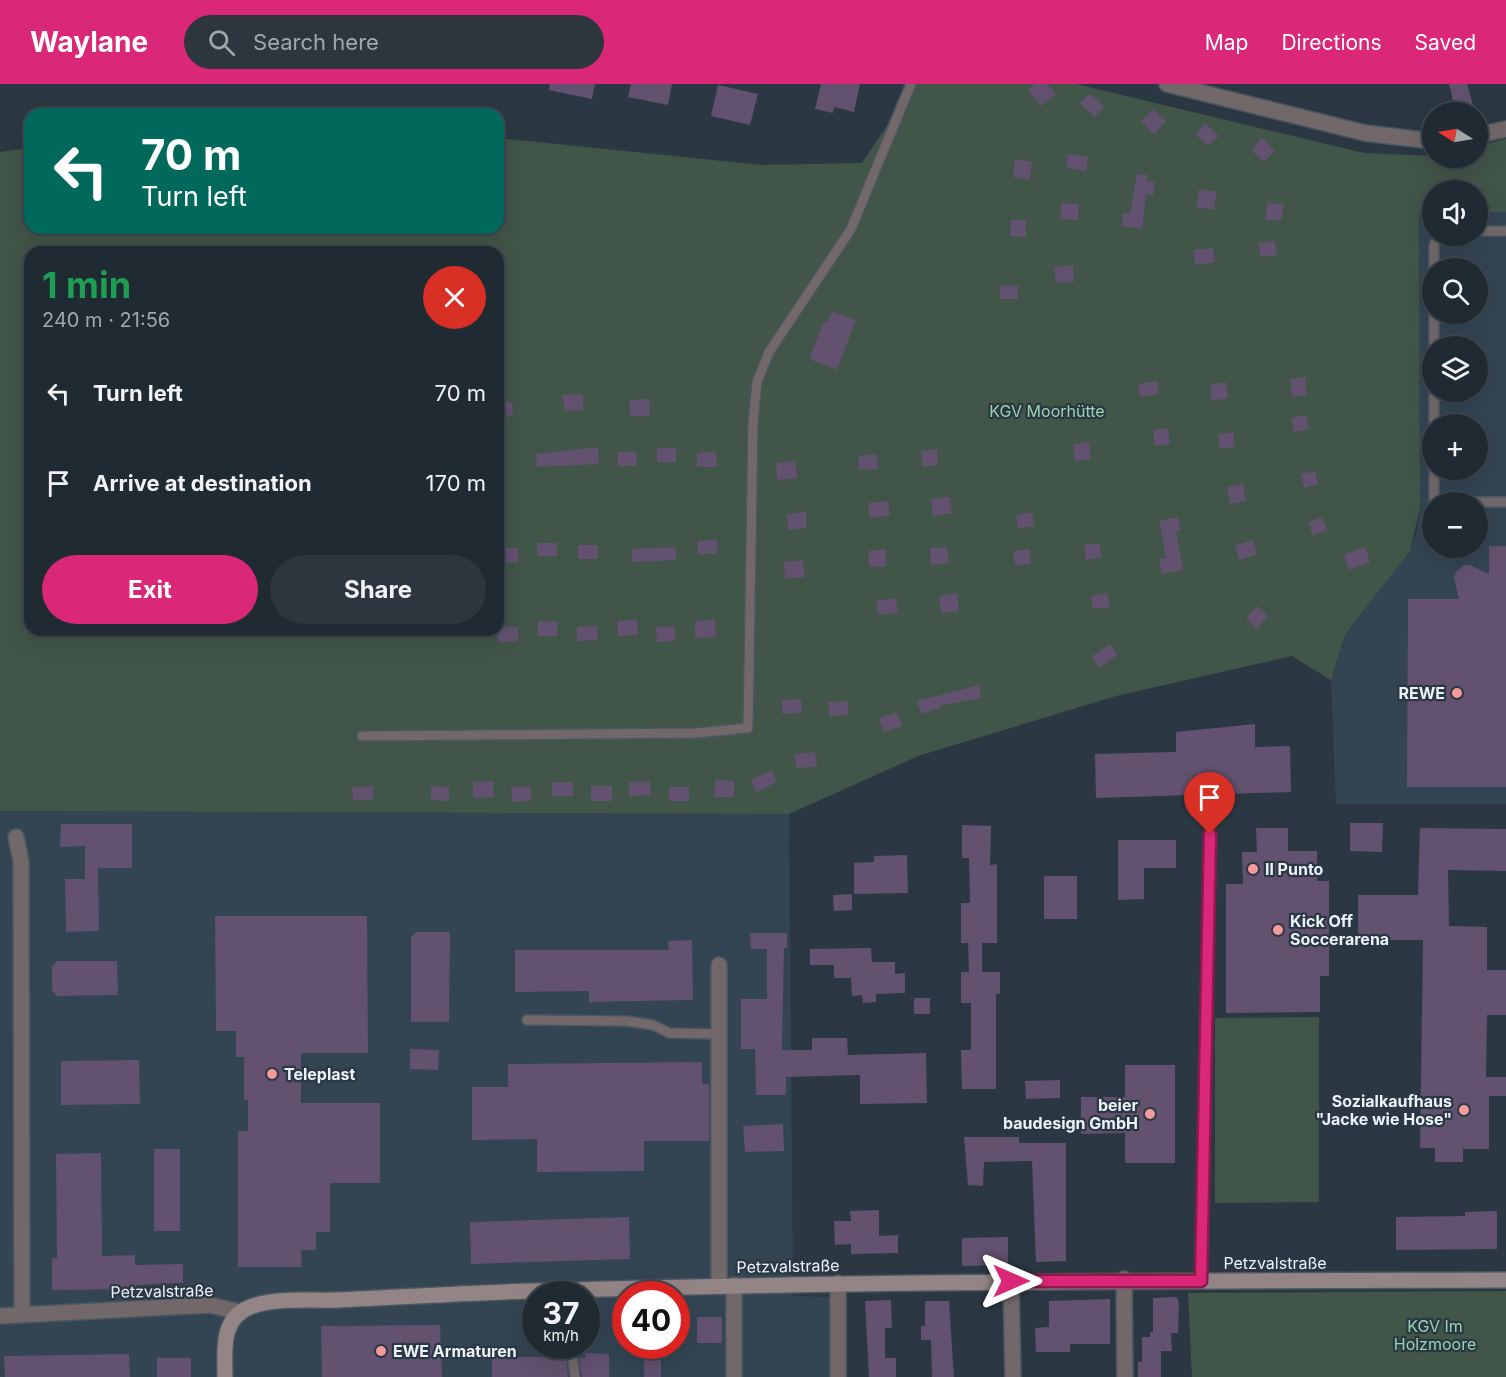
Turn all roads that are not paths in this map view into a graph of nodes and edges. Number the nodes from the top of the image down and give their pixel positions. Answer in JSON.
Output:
{"nodes":[{"id":1,"x":911,"y":84,"type":"edge"},
{"id":2,"x":1167,"y":84,"type":"edge"},
{"id":3,"x":1506,"y":129,"type":"edge"},
{"id":4,"x":1488,"y":133,"type":"edge"},
{"id":5,"x":1422,"y":140,"type":"edge"},
{"id":6,"x":1488,"y":231,"type":"edge"},
{"id":7,"x":1506,"y":231,"type":"edge"},
{"id":8,"x":1434,"y":480,"type":"edge"},
{"id":9,"x":1506,"y":502,"type":"edge"},
{"id":10,"x":362,"y":735,"type":"dead end"},
{"id":11,"x":1210,"y":834,"type":"dead end"},
{"id":12,"x":16,"y":837,"type":"dead end"},
{"id":13,"x":719,"y":964,"type":"dead end"},
{"id":14,"x":527,"y":1020,"type":"dead end"},
{"id":15,"x":718,"y":1034,"type":"junction"},
{"id":16,"x":1124,"y":1280,"type":"junction"},
{"id":17,"x":1506,"y":1280,"type":"edge"},
{"id":18,"x":1011,"y":1281,"type":"junction"},
{"id":19,"x":1201,"y":1281,"type":"junction"},
{"id":20,"x":838,"y":1283,"type":"junction"},
{"id":21,"x":726,"y":1285,"type":"junction"},
{"id":22,"x":600,"y":1290,"type":"edge"},
{"id":23,"x":522,"y":1293,"type":"edge"},
{"id":24,"x":240,"y":1312,"type":"junction"},
{"id":25,"x":22,"y":1315,"type":"junction"},
{"id":26,"x":0,"y":1316,"type":"edge"},
{"id":27,"x":573,"y":1359,"type":"edge"},
{"id":28,"x":225,"y":1377,"type":"edge"},
{"id":29,"x":575,"y":1377,"type":"edge"},
{"id":30,"x":734,"y":1377,"type":"edge"},
{"id":31,"x":838,"y":1377,"type":"edge"},
{"id":32,"x":1013,"y":1377,"type":"edge"},
{"id":33,"x":1125,"y":1377,"type":"edge"}],
"edges":[{"from":1,"to":10,"type":"lane"},
{"from":2,"to":5,"type":"street"},
{"from":3,"to":4,"type":"street"},
{"from":6,"to":7,"type":"lane"},
{"from":8,"to":9,"type":"lane"},
{"from":11,"to":19,"type":"lane"},
{"from":12,"to":25,"type":"street"},
{"from":13,"to":15,"type":"street","name":"Petzvalstraße"},
{"from":14,"to":15,"type":"lane"},
{"from":15,"to":21,"type":"street","name":"Petzvalstraße"},
{"from":16,"to":18,"type":"street","name":"Petzvalstraße"},
{"from":16,"to":19,"type":"street","name":"Petzvalstraße"},
{"from":16,"to":33,"type":"street"},
{"from":17,"to":19,"type":"street","name":"Petzvalstraße"},
{"from":18,"to":20,"type":"street","name":"Petzvalstraße"},
{"from":18,"to":32,"type":"street"},
{"from":20,"to":21,"type":"street","name":"Petzvalstraße"},
{"from":20,"to":31,"type":"street"},
{"from":21,"to":22,"type":"street","name":"Petzvalstraße"},
{"from":21,"to":30,"type":"street"},
{"from":23,"to":24,"type":"street","name":"Petzvalstraße"},
{"from":24,"to":25,"type":"street","name":"Petzvalstraße"},
{"from":24,"to":28,"type":"street"},
{"from":25,"to":26,"type":"street","name":"Petzvalstraße"},
{"from":27,"to":29,"type":"lane"}]}
